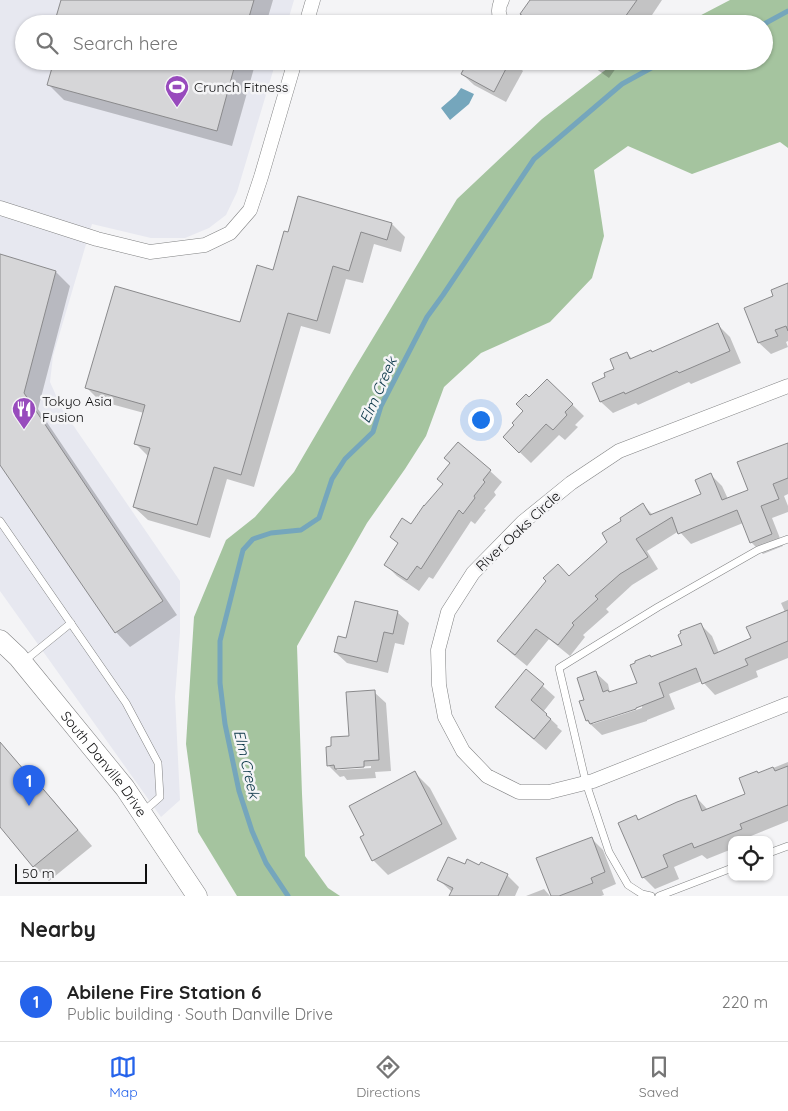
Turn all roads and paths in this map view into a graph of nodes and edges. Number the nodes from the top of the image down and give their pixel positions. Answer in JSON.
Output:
{"nodes":[{"id":1,"x":313,"y":0,"type":"edge"},
{"id":2,"x":502,"y":0,"type":"edge"},
{"id":3,"x":309,"y":15,"type":"edge"},
{"id":4,"x":499,"y":15,"type":"edge"},
{"id":5,"x":292,"y":70,"type":"edge"},
{"id":6,"x":0,"y":208,"type":"edge"},
{"id":7,"x":788,"y":386,"type":"edge"},
{"id":8,"x":0,"y":522,"type":"edge"},
{"id":9,"x":788,"y":539,"type":"edge"},
{"id":10,"x":71,"y":624,"type":"junction"},
{"id":11,"x":0,"y":640,"type":"edge"},
{"id":12,"x":22,"y":662,"type":"junction"},
{"id":13,"x":788,"y":704,"type":"edge"},
{"id":14,"x":586,"y":783,"type":"junction"},
{"id":15,"x":142,"y":813,"type":"junction"},
{"id":16,"x":788,"y":846,"type":"edge"},
{"id":17,"x":773,"y":852,"type":"edge"},
{"id":18,"x":728,"y":870,"type":"edge"},
{"id":19,"x":197,"y":896,"type":"edge"},
{"id":20,"x":651,"y":896,"type":"edge"},
{"id":21,"x":659,"y":896,"type":"edge"}],
"edges":[{"from":1,"to":3,"type":"street"},
{"from":2,"to":4,"type":"street"},
{"from":5,"to":6,"type":"street"},
{"from":7,"to":14,"type":"street","name":"River Oaks Circle"},
{"from":8,"to":10,"type":"lane"},
{"from":9,"to":14,"type":"lane"},
{"from":10,"to":12,"type":"lane"},
{"from":10,"to":15,"type":"lane"},
{"from":11,"to":12,"type":"main road","name":"South Danville Drive"},
{"from":12,"to":15,"type":"main road","name":"South Danville Drive"},
{"from":13,"to":14,"type":"street","name":"River Oaks Circle"},
{"from":14,"to":20,"type":"lane"},
{"from":15,"to":19,"type":"main road","name":"South Danville Drive"},
{"from":16,"to":17,"type":"lane"},
{"from":18,"to":21,"type":"lane"}]}
